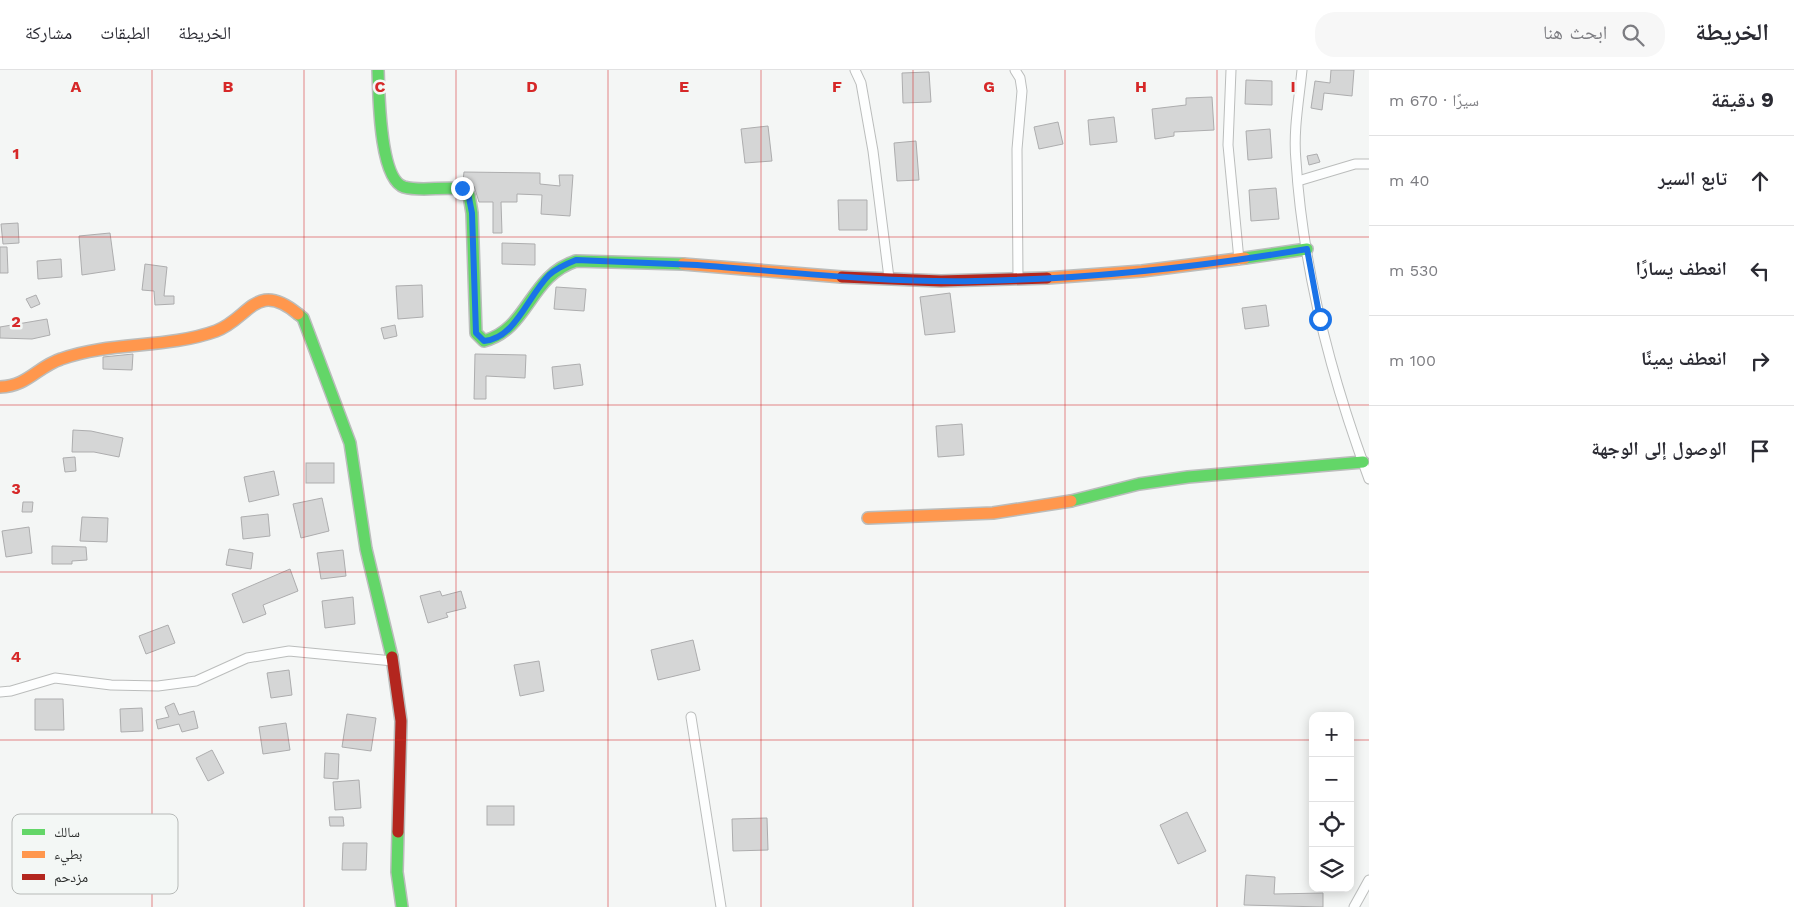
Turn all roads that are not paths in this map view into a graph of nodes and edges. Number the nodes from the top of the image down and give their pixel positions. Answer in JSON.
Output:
{"nodes":[{"id":1,"x":378,"y":70,"type":"edge"},
{"id":2,"x":855,"y":70,"type":"edge"},
{"id":3,"x":1015,"y":70,"type":"edge"},
{"id":4,"x":1231,"y":70,"type":"edge"},
{"id":5,"x":1302,"y":70,"type":"edge"},
{"id":6,"x":1369,"y":164,"type":"edge"},
{"id":7,"x":1298,"y":181,"type":"junction"},
{"id":8,"x":1307,"y":249,"type":"junction"},
{"id":9,"x":1239,"y":260,"type":"junction"},
{"id":10,"x":889,"y":278,"type":"junction"},
{"id":11,"x":1018,"y":279,"type":"junction"},
{"id":12,"x":0,"y":387,"type":"edge"},
{"id":13,"x":1363,"y":462,"type":"junction"},
{"id":14,"x":1369,"y":479,"type":"edge"},
{"id":15,"x":868,"y":518,"type":"dead end"},
{"id":16,"x":393,"y":661,"type":"junction"},
{"id":17,"x":0,"y":692,"type":"edge"},
{"id":18,"x":691,"y":717,"type":"dead end"},
{"id":19,"x":1369,"y":880,"type":"edge"},
{"id":20,"x":402,"y":907,"type":"edge"},
{"id":21,"x":721,"y":907,"type":"edge"},
{"id":22,"x":1354,"y":907,"type":"edge"}],
"edges":[{"from":1,"to":10,"type":"street"},
{"from":2,"to":10,"type":"street"},
{"from":3,"to":11,"type":"street"},
{"from":4,"to":9,"type":"street"},
{"from":5,"to":7,"type":"street"},
{"from":6,"to":7,"type":"street"},
{"from":7,"to":8,"type":"street"},
{"from":8,"to":9,"type":"street"},
{"from":8,"to":13,"type":"street"},
{"from":9,"to":11,"type":"street"},
{"from":10,"to":11,"type":"street"},
{"from":12,"to":16,"type":"street"},
{"from":13,"to":14,"type":"street"},
{"from":13,"to":15,"type":"street"},
{"from":16,"to":17,"type":"street"},
{"from":16,"to":20,"type":"street"},
{"from":18,"to":21,"type":"street"},
{"from":19,"to":22,"type":"street"}]}
